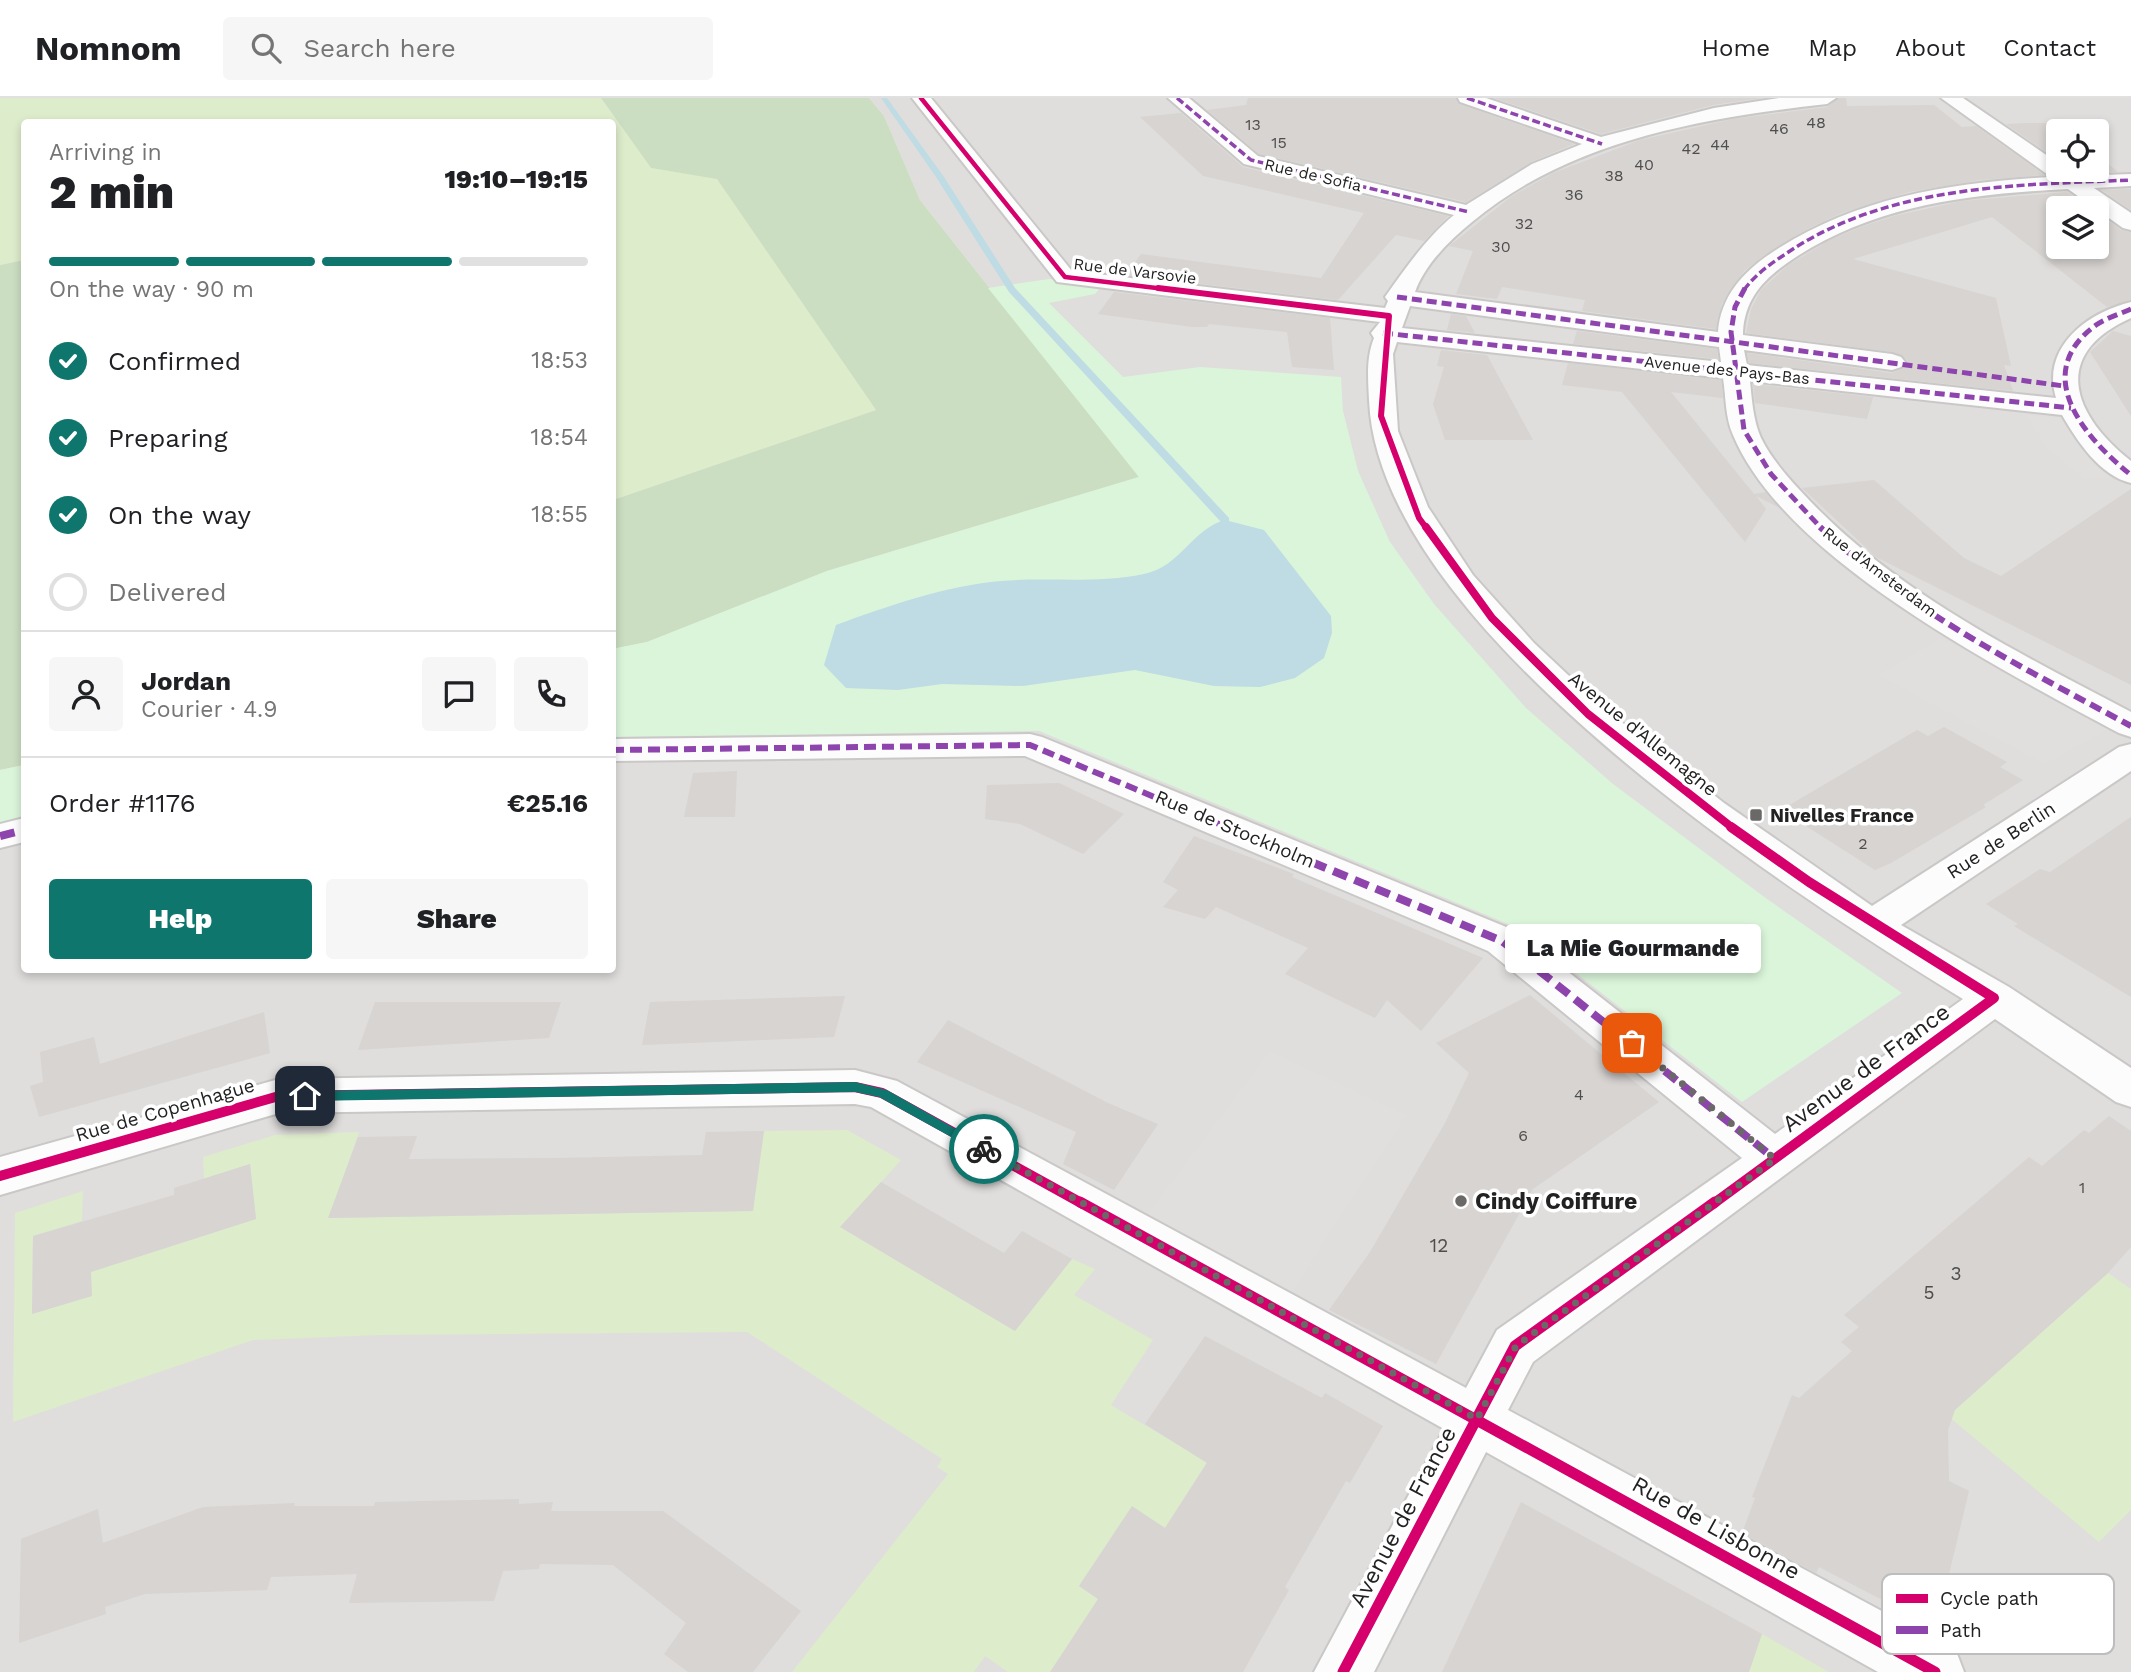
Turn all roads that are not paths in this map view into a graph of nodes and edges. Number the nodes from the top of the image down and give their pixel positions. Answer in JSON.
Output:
{"nodes":[{"id":1,"x":920,"y":98,"type":"edge"},
{"id":2,"x":1177,"y":98,"type":"edge"},
{"id":3,"x":1467,"y":98,"type":"edge"},
{"id":4,"x":1827,"y":98,"type":"edge"},
{"id":5,"x":1950,"y":98,"type":"edge"},
{"id":6,"x":1602,"y":144,"type":"junction"},
{"id":7,"x":2131,"y":180,"type":"edge"},
{"id":8,"x":2070,"y":183,"type":"junction"},
{"id":9,"x":1469,"y":212,"type":"junction"},
{"id":10,"x":2131,"y":223,"type":"edge"},
{"id":11,"x":2131,"y":309,"type":"edge"},
{"id":12,"x":1390,"y":315,"type":"junction"},
{"id":13,"x":1730,"y":341,"type":"junction"},
{"id":14,"x":1735,"y":371,"type":"junction"},
{"id":15,"x":2067,"y":397,"type":"junction"},
{"id":16,"x":2131,"y":475,"type":"edge"},
{"id":17,"x":2131,"y":726,"type":"edge"},
{"id":18,"x":616,"y":750,"type":"edge"},
{"id":19,"x":2131,"y":755,"type":"edge"},
{"id":20,"x":21,"y":831,"type":"edge"},
{"id":21,"x":0,"y":836,"type":"edge"},
{"id":22,"x":1872,"y":925,"type":"junction"},
{"id":23,"x":1994,"y":999,"type":"junction"},
{"id":24,"x":2131,"y":1090,"type":"edge"},
{"id":25,"x":1775,"y":1159,"type":"junction"},
{"id":26,"x":0,"y":1176,"type":"edge"},
{"id":27,"x":1477,"y":1419,"type":"junction"},
{"id":28,"x":1882,"y":1643,"type":"edge"},
{"id":29,"x":1902,"y":1654,"type":"edge"},
{"id":30,"x":1343,"y":1672,"type":"edge"},
{"id":31,"x":1935,"y":1672,"type":"edge"}],
"edges":[{"from":1,"to":12,"type":"street","name":"Rue de Varsovie"},
{"from":2,"to":9,"type":"street","name":"Rue de Sofia"},
{"from":3,"to":6,"type":"street"},
{"from":4,"to":6,"type":"street","name":"Avenue d'Allemagne"},
{"from":5,"to":8,"type":"street"},
{"from":6,"to":9,"type":"street","name":"Avenue d'Allemagne"},
{"from":7,"to":8,"type":"street","name":"Rue d'Amsterdam"},
{"from":8,"to":10,"type":"street"},
{"from":8,"to":13,"type":"street","name":"Rue d'Amsterdam"},
{"from":9,"to":12,"type":"street","name":"Avenue d'Allemagne"},
{"from":11,"to":15,"type":"street"},
{"from":12,"to":13,"type":"street","name":"Avenue des Pays-Bas"},
{"from":12,"to":14,"type":"street","name":"Avenue des Pays-Bas"},
{"from":12,"to":22,"type":"street","name":"Avenue d'Allemagne"},
{"from":13,"to":14,"type":"street","name":"Rue d'Amsterdam"},
{"from":13,"to":15,"type":"street","name":"Avenue des Pays-Bas"},
{"from":14,"to":15,"type":"street","name":"Avenue des Pays-Bas"},
{"from":14,"to":17,"type":"street","name":"Rue d'Amsterdam"},
{"from":15,"to":16,"type":"street"},
{"from":18,"to":25,"type":"street","name":"Rue de Stockholm"},
{"from":19,"to":22,"type":"street","name":"Rue de Berlin"},
{"from":20,"to":21,"type":"street"},
{"from":22,"to":23,"type":"street","name":"Avenue d'Allemagne"},
{"from":23,"to":24,"type":"street","name":"Avenue d'Allemagne"},
{"from":23,"to":25,"type":"street","name":"Avenue de France"},
{"from":25,"to":27,"type":"street","name":"Avenue de France"},
{"from":26,"to":27,"type":"street","name":"Rue de Copenhague"},
{"from":27,"to":28,"type":"street","name":"Rue de Lisbonne"},
{"from":27,"to":30,"type":"street","name":"Avenue de France"},
{"from":29,"to":31,"type":"street","name":"Rue de Lisbonne"}]}
